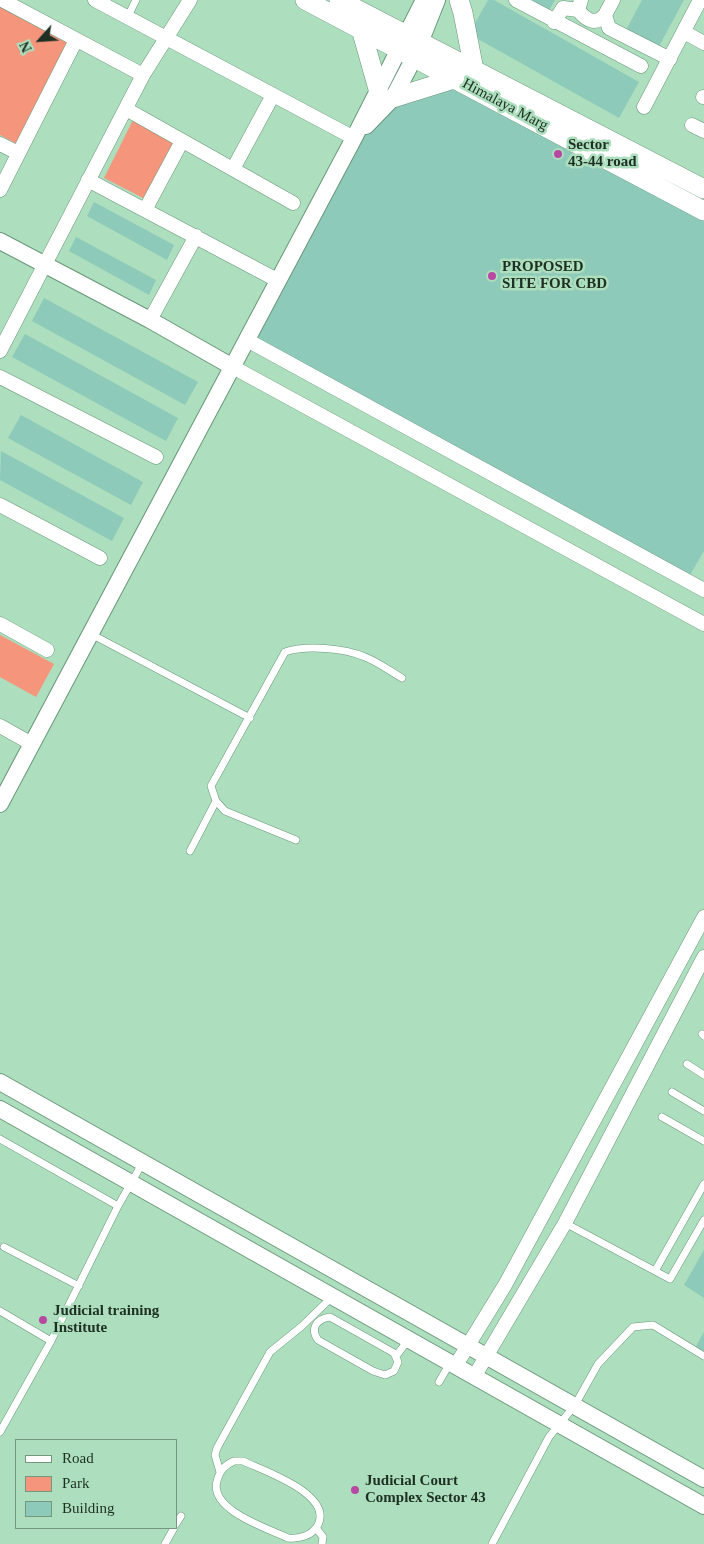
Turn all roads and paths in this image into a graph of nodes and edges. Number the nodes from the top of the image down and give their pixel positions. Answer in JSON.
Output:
{"nodes":[{"id":1,"x":2,"y":0,"type":"edge"},
{"id":2,"x":95,"y":0,"type":"edge"},
{"id":3,"x":136,"y":0,"type":"edge"},
{"id":4,"x":190,"y":0,"type":"edge"},
{"id":5,"x":305,"y":0,"type":"edge"},
{"id":6,"x":339,"y":0,"type":"edge"},
{"id":7,"x":424,"y":0,"type":"edge"},
{"id":8,"x":437,"y":0,"type":"edge"},
{"id":9,"x":459,"y":0,"type":"edge"},
{"id":10,"x":516,"y":0,"type":"edge"},
{"id":11,"x":613,"y":0,"type":"edge"},
{"id":12,"x":700,"y":0,"type":"edge"},
{"id":13,"x":580,"y":5,"type":"edge"},
{"id":14,"x":605,"y":15,"type":"junction"},
{"id":15,"x":127,"y":18,"type":"junction"},
{"id":16,"x":554,"y":22,"type":"junction"},
{"id":17,"x":361,"y":29,"type":"junction"},
{"id":18,"x":684,"y":32,"type":"junction"},
{"id":19,"x":165,"y":39,"type":"junction"},
{"id":20,"x":76,"y":40,"type":"junction"},
{"id":21,"x":704,"y":43,"type":"edge"},
{"id":22,"x":410,"y":45,"type":"junction"},
{"id":23,"x":670,"y":59,"type":"junction"},
{"id":24,"x":640,"y":66,"type":"dead end"},
{"id":25,"x":474,"y":70,"type":"junction"},
{"id":26,"x":143,"y":75,"type":"junction"},
{"id":27,"x":454,"y":79,"type":"junction"},
{"id":28,"x":385,"y":94,"type":"junction"},
{"id":29,"x":273,"y":95,"type":"junction"},
{"id":30,"x":644,"y":107,"type":"dead end"},
{"id":31,"x":126,"y":109,"type":"junction"},
{"id":32,"x":354,"y":138,"type":"junction"},
{"id":33,"x":182,"y":140,"type":"junction"},
{"id":34,"x":0,"y":144,"type":"edge"},
{"id":35,"x":18,"y":154,"type":"junction"},
{"id":36,"x":233,"y":169,"type":"junction"},
{"id":37,"x":88,"y":180,"type":"junction"},
{"id":38,"x":704,"y":189,"type":"edge"},
{"id":39,"x":0,"y":190,"type":"edge"},
{"id":40,"x":293,"y":203,"type":"dead end"},
{"id":41,"x":145,"y":210,"type":"junction"},
{"id":42,"x":704,"y":211,"type":"edge"},
{"id":43,"x":196,"y":236,"type":"junction"},
{"id":44,"x":0,"y":241,"type":"edge"},
{"id":45,"x":44,"y":265,"type":"junction"},
{"id":46,"x":277,"y":280,"type":"junction"},
{"id":47,"x":150,"y":320,"type":"junction"},
{"id":48,"x":247,"y":340,"type":"junction"},
{"id":49,"x":0,"y":351,"type":"edge"},
{"id":50,"x":231,"y":366,"type":"junction"},
{"id":51,"x":0,"y":376,"type":"edge"},
{"id":52,"x":156,"y":457,"type":"dead end"},
{"id":53,"x":0,"y":505,"type":"edge"},
{"id":54,"x":100,"y":558,"type":"dead end"},
{"id":55,"x":704,"y":590,"type":"edge"},
{"id":56,"x":0,"y":624,"type":"edge"},
{"id":57,"x":704,"y":624,"type":"edge"},
{"id":58,"x":91,"y":634,"type":"junction"},
{"id":59,"x":48,"y":650,"type":"dead end"},
{"id":60,"x":402,"y":678,"type":"dead end"},
{"id":61,"x":250,"y":718,"type":"junction"},
{"id":62,"x":0,"y":726,"type":"edge"},
{"id":63,"x":32,"y":744,"type":"junction"},
{"id":64,"x":216,"y":801,"type":"junction"},
{"id":65,"x":0,"y":804,"type":"edge"},
{"id":66,"x":296,"y":840,"type":"dead end"},
{"id":67,"x":190,"y":851,"type":"dead end"},
{"id":68,"x":703,"y":923,"type":"edge"},
{"id":69,"x":704,"y":957,"type":"edge"},
{"id":70,"x":687,"y":1064,"type":"dead end"},
{"id":71,"x":704,"y":1075,"type":"edge"},
{"id":72,"x":0,"y":1082,"type":"edge"},
{"id":73,"x":672,"y":1092,"type":"dead end"},
{"id":74,"x":0,"y":1109,"type":"edge"},
{"id":75,"x":704,"y":1111,"type":"edge"},
{"id":76,"x":662,"y":1117,"type":"dead end"},
{"id":77,"x":0,"y":1139,"type":"edge"},
{"id":78,"x":704,"y":1141,"type":"edge"},
{"id":79,"x":144,"y":1162,"type":"junction"},
{"id":80,"x":132,"y":1183,"type":"junction"},
{"id":81,"x":704,"y":1184,"type":"edge"},
{"id":82,"x":118,"y":1206,"type":"junction"},
{"id":83,"x":704,"y":1220,"type":"edge"},
{"id":84,"x":565,"y":1223,"type":"junction"},
{"id":85,"x":4,"y":1247,"type":"dead end"},
{"id":86,"x":655,"y":1271,"type":"junction"},
{"id":87,"x":79,"y":1286,"type":"junction"},
{"id":88,"x":333,"y":1295,"type":"junction"},
{"id":89,"x":0,"y":1311,"type":"edge"},
{"id":90,"x":409,"y":1338,"type":"junction"},
{"id":91,"x":51,"y":1340,"type":"junction"},
{"id":92,"x":469,"y":1344,"type":"junction"},
{"id":93,"x":486,"y":1355,"type":"junction"},
{"id":94,"x":396,"y":1356,"type":"junction"},
{"id":95,"x":704,"y":1356,"type":"edge"},
{"id":96,"x":453,"y":1364,"type":"junction"},
{"id":97,"x":474,"y":1376,"type":"junction"},
{"id":98,"x":439,"y":1382,"type":"dead end"},
{"id":99,"x":575,"y":1405,"type":"junction"},
{"id":100,"x":558,"y":1424,"type":"junction"},
{"id":101,"x":0,"y":1432,"type":"edge"},
{"id":102,"x":220,"y":1472,"type":"junction"},
{"id":103,"x":704,"y":1479,"type":"edge"},
{"id":104,"x":704,"y":1506,"type":"edge"},
{"id":105,"x":181,"y":1516,"type":"dead end"},
{"id":106,"x":178,"y":1521,"type":"edge"},
{"id":107,"x":316,"y":1528,"type":"junction"},
{"id":108,"x":173,"y":1529,"type":"edge"},
{"id":109,"x":165,"y":1544,"type":"edge"},
{"id":110,"x":322,"y":1544,"type":"edge"},
{"id":111,"x":492,"y":1544,"type":"edge"}],
"edges":[{"from":1,"to":20,"type":"street"},
{"from":2,"to":15,"type":"street"},
{"from":3,"to":15,"type":"lane"},
{"from":4,"to":19,"type":"street"},
{"from":5,"to":17,"type":"main road","name":"Himalaya Marg"},
{"from":6,"to":22,"type":"main road","name":"Himalaya Marg"},
{"from":7,"to":22,"type":"street"},
{"from":8,"to":22,"type":"street"},
{"from":9,"to":25,"type":"main road"},
{"from":10,"to":16,"type":"street"},
{"from":11,"to":14,"type":"street"},
{"from":12,"to":18,"type":"street"},
{"from":13,"to":14,"type":"street"},
{"from":13,"to":16,"type":"street"},
{"from":14,"to":23,"type":"street"},
{"from":15,"to":19,"type":"street"},
{"from":16,"to":24,"type":"street"},
{"from":17,"to":22,"type":"main road","name":"Himalaya Marg"},
{"from":17,"to":28,"type":"main road"},
{"from":18,"to":21,"type":"street"},
{"from":18,"to":23,"type":"street"},
{"from":19,"to":26,"type":"street"},
{"from":19,"to":29,"type":"street"},
{"from":20,"to":26,"type":"street"},
{"from":20,"to":35,"type":"street"},
{"from":22,"to":25,"type":"main road","name":"Himalaya Marg"},
{"from":22,"to":27,"type":"main road","name":"Himalaya Marg"},
{"from":22,"to":28,"type":"street"},
{"from":23,"to":30,"type":"street"},
{"from":25,"to":38,"type":"main road","name":"Himalaya Marg"},
{"from":26,"to":31,"type":"street"},
{"from":27,"to":28,"type":"main road"},
{"from":27,"to":42,"type":"main road","name":"Himalaya Marg"},
{"from":28,"to":32,"type":"street"},
{"from":29,"to":32,"type":"street"},
{"from":29,"to":36,"type":"street"},
{"from":31,"to":33,"type":"street"},
{"from":31,"to":37,"type":"street"},
{"from":32,"to":46,"type":"street"},
{"from":33,"to":36,"type":"street"},
{"from":33,"to":41,"type":"street"},
{"from":34,"to":35,"type":"street"},
{"from":35,"to":39,"type":"street"},
{"from":36,"to":40,"type":"street"},
{"from":37,"to":41,"type":"street"},
{"from":37,"to":45,"type":"street"},
{"from":41,"to":43,"type":"street"},
{"from":43,"to":46,"type":"street"},
{"from":43,"to":47,"type":"street"},
{"from":44,"to":45,"type":"street"},
{"from":45,"to":47,"type":"street"},
{"from":45,"to":49,"type":"street"},
{"from":46,"to":48,"type":"street"},
{"from":47,"to":50,"type":"street"},
{"from":48,"to":50,"type":"street"},
{"from":48,"to":55,"type":"street"},
{"from":50,"to":57,"type":"street"},
{"from":50,"to":58,"type":"street"},
{"from":51,"to":52,"type":"street"},
{"from":53,"to":54,"type":"street"},
{"from":56,"to":59,"type":"street"},
{"from":58,"to":61,"type":"lane"},
{"from":58,"to":63,"type":"street"},
{"from":60,"to":61,"type":"lane"},
{"from":61,"to":64,"type":"lane"},
{"from":62,"to":63,"type":"street"},
{"from":63,"to":65,"type":"street"},
{"from":64,"to":66,"type":"lane"},
{"from":64,"to":67,"type":"lane"},
{"from":68,"to":92,"type":"street"},
{"from":69,"to":84,"type":"street"},
{"from":70,"to":71,"type":"lane"},
{"from":72,"to":79,"type":"street"},
{"from":73,"to":75,"type":"lane"},
{"from":74,"to":80,"type":"street"},
{"from":76,"to":78,"type":"lane"},
{"from":77,"to":82,"type":"lane"},
{"from":79,"to":80,"type":"lane"},
{"from":79,"to":92,"type":"street"},
{"from":80,"to":82,"type":"lane"},
{"from":80,"to":88,"type":"street"},
{"from":81,"to":86,"type":"lane"},
{"from":82,"to":87,"type":"lane"},
{"from":83,"to":86,"type":"lane"},
{"from":84,"to":86,"type":"lane"},
{"from":84,"to":93,"type":"street"},
{"from":85,"to":87,"type":"lane"},
{"from":87,"to":91,"type":"lane"},
{"from":88,"to":90,"type":"street"},
{"from":88,"to":102,"type":"lane"},
{"from":89,"to":91,"type":"lane"},
{"from":90,"to":94,"type":"lane"},
{"from":90,"to":96,"type":"street"},
{"from":91,"to":101,"type":"lane"},
{"from":92,"to":93,"type":"street"},
{"from":92,"to":96,"type":"street"},
{"from":93,"to":97,"type":"street"},
{"from":93,"to":99,"type":"street"},
{"from":94,"to":94,"type":"lane"},
{"from":95,"to":99,"type":"lane"},
{"from":96,"to":97,"type":"street"},
{"from":96,"to":98,"type":"lane"},
{"from":97,"to":100,"type":"street"},
{"from":99,"to":100,"type":"lane"},
{"from":99,"to":103,"type":"street"},
{"from":100,"to":104,"type":"street"},
{"from":100,"to":111,"type":"lane"},
{"from":102,"to":107,"type":"lane"},
{"from":102,"to":107,"type":"lane"},
{"from":105,"to":106,"type":"lane"},
{"from":107,"to":110,"type":"lane"},
{"from":108,"to":109,"type":"lane"}]}
